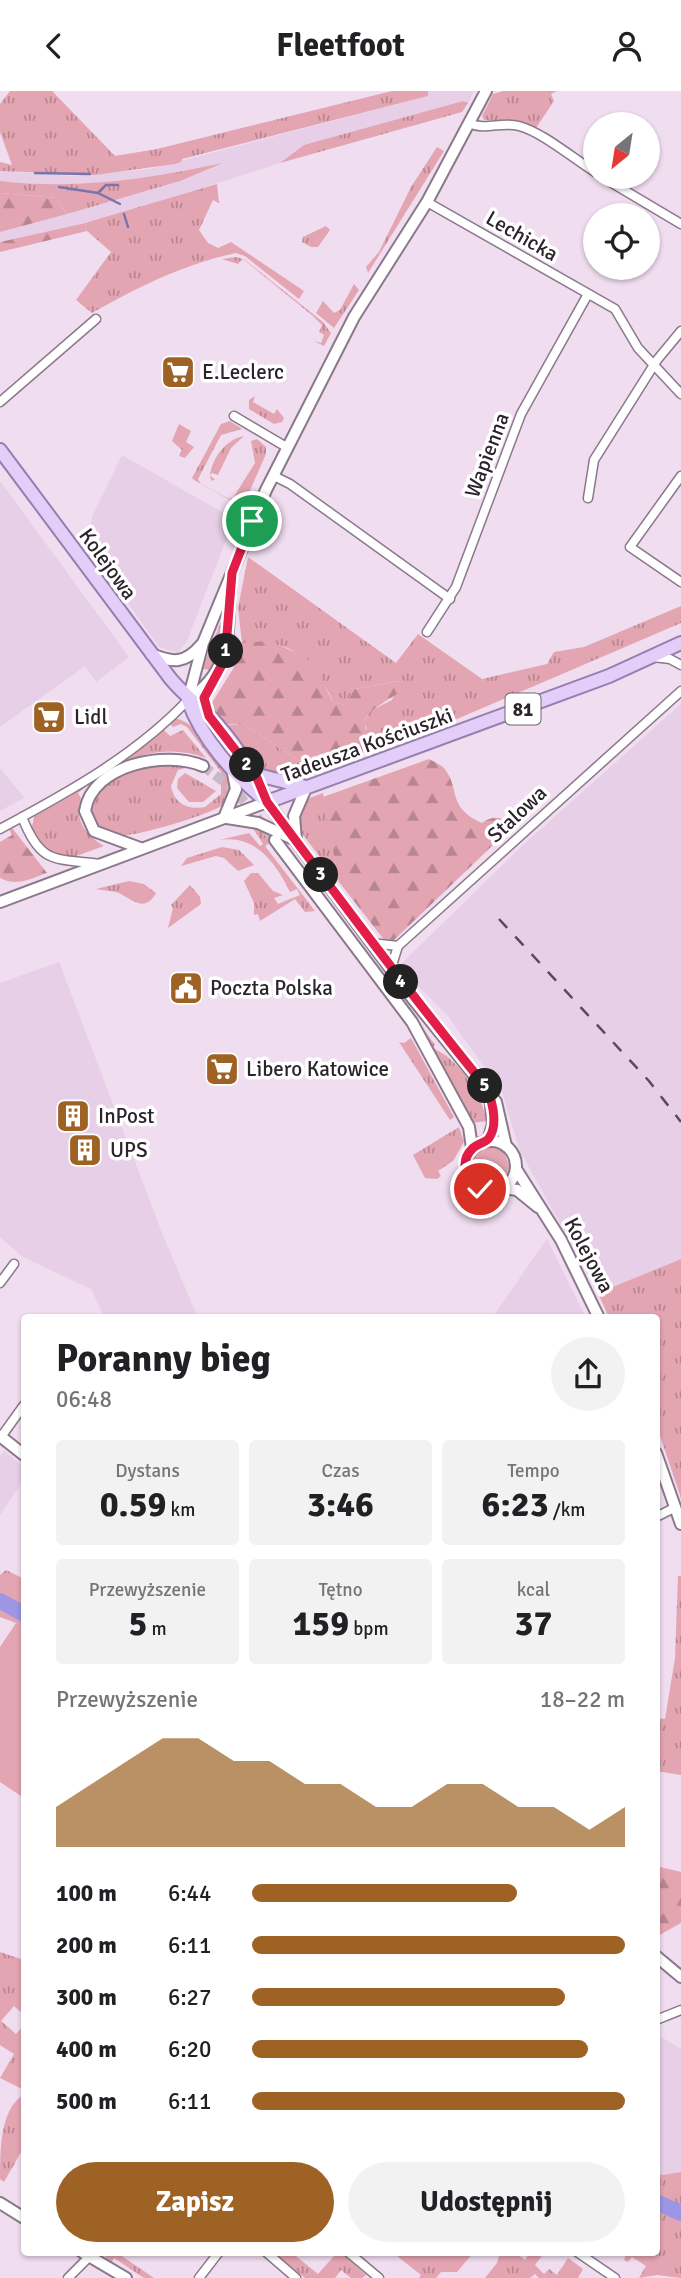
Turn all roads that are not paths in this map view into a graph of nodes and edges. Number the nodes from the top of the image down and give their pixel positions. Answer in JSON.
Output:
{"nodes":[{"id":1,"x":486,"y":91,"type":"edge"},
{"id":2,"x":469,"y":123,"type":"junction"},
{"id":3,"x":583,"y":164,"type":"edge"},
{"id":4,"x":623,"y":189,"type":"edge"},
{"id":5,"x":426,"y":202,"type":"junction"},
{"id":6,"x":681,"y":223,"type":"edge"},
{"id":7,"x":588,"y":294,"type":"junction"},
{"id":8,"x":96,"y":320,"type":"dead end"},
{"id":9,"x":681,"y":331,"type":"edge"},
{"id":10,"x":654,"y":366,"type":"junction"},
{"id":11,"x":681,"y":394,"type":"edge"},
{"id":12,"x":0,"y":402,"type":"edge"},
{"id":13,"x":234,"y":416,"type":"dead end"},
{"id":14,"x":288,"y":448,"type":"junction"},
{"id":15,"x":0,"y":450,"type":"edge"},
{"id":16,"x":274,"y":476,"type":"junction"},
{"id":17,"x":681,"y":476,"type":"edge"},
{"id":18,"x":588,"y":498,"type":"dead end"},
{"id":19,"x":232,"y":573,"type":"junction"},
{"id":20,"x":681,"y":582,"type":"edge"},
{"id":21,"x":450,"y":599,"type":"junction"},
{"id":22,"x":427,"y":632,"type":"dead end"},
{"id":23,"x":203,"y":643,"type":"junction"},
{"id":24,"x":681,"y":643,"type":"edge"},
{"id":25,"x":151,"y":654,"type":"junction"},
{"id":26,"x":650,"y":657,"type":"junction"},
{"id":27,"x":681,"y":664,"type":"edge"},
{"id":28,"x":207,"y":687,"type":"junction"},
{"id":29,"x":681,"y":691,"type":"edge"},
{"id":30,"x":188,"y":700,"type":"junction"},
{"id":31,"x":209,"y":716,"type":"junction"},
{"id":32,"x":203,"y":766,"type":"tunnel mouth"},
{"id":33,"x":231,"y":766,"type":"junction"},
{"id":34,"x":254,"y":774,"type":"junction"},
{"id":35,"x":306,"y":787,"type":"junction"},
{"id":36,"x":267,"y":802,"type":"junction"},
{"id":37,"x":22,"y":817,"type":"junction"},
{"id":38,"x":224,"y":818,"type":"junction"},
{"id":39,"x":0,"y":829,"type":"edge"},
{"id":40,"x":275,"y":840,"type":"tunnel mouth"},
{"id":41,"x":297,"y":842,"type":"junction"},
{"id":42,"x":140,"y":848,"type":"junction"},
{"id":43,"x":101,"y":865,"type":"junction"},
{"id":44,"x":0,"y":900,"type":"edge"},
{"id":45,"x":372,"y":943,"type":"junction"},
{"id":46,"x":398,"y":946,"type":"junction"},
{"id":47,"x":393,"y":972,"type":"junction"},
{"id":48,"x":489,"y":1092,"type":"junction"},
{"id":49,"x":488,"y":1141,"type":"junction"},
{"id":50,"x":506,"y":1146,"type":"junction"},
{"id":51,"x":472,"y":1148,"type":"junction"},
{"id":52,"x":516,"y":1169,"type":"junction"},
{"id":53,"x":503,"y":1188,"type":"junction"},
{"id":54,"x":543,"y":1211,"type":"junction"},
{"id":55,"x":14,"y":1264,"type":"dead end"},
{"id":56,"x":0,"y":1283,"type":"edge"},
{"id":57,"x":597,"y":1314,"type":"edge"},
{"id":58,"x":21,"y":1409,"type":"edge"},
{"id":59,"x":1,"y":1437,"type":"edge"},
{"id":60,"x":21,"y":1453,"type":"edge"},
{"id":61,"x":660,"y":1464,"type":"edge"},
{"id":62,"x":676,"y":1507,"type":"junction"},
{"id":63,"x":660,"y":1515,"type":"edge"},
{"id":64,"x":681,"y":1524,"type":"edge"},
{"id":65,"x":660,"y":1960,"type":"edge"},
{"id":66,"x":681,"y":1977,"type":"edge"},
{"id":67,"x":681,"y":2010,"type":"edge"},
{"id":68,"x":660,"y":2018,"type":"edge"},
{"id":69,"x":0,"y":2203,"type":"edge"},
{"id":70,"x":21,"y":2215,"type":"edge"},
{"id":71,"x":86,"y":2256,"type":"edge"},
{"id":72,"x":91,"y":2256,"type":"edge"},
{"id":73,"x":216,"y":2256,"type":"edge"},
{"id":74,"x":271,"y":2256,"type":"edge"},
{"id":75,"x":353,"y":2256,"type":"edge"},
{"id":76,"x":583,"y":2256,"type":"edge"},
{"id":77,"x":68,"y":2278,"type":"edge"},
{"id":78,"x":126,"y":2278,"type":"edge"},
{"id":79,"x":199,"y":2278,"type":"edge"},
{"id":80,"x":296,"y":2278,"type":"edge"},
{"id":81,"x":379,"y":2278,"type":"edge"},
{"id":82,"x":615,"y":2278,"type":"edge"}],
"edges":[{"from":1,"to":2,"type":"street"},
{"from":2,"to":3,"type":"street"},
{"from":2,"to":5,"type":"street"},
{"from":4,"to":6,"type":"street"},
{"from":5,"to":7,"type":"street","name":"Lechicka"},
{"from":5,"to":14,"type":"street"},
{"from":7,"to":10,"type":"street","name":"Lechicka"},
{"from":7,"to":21,"type":"street","name":"Wapienna"},
{"from":8,"to":12,"type":"street"},
{"from":9,"to":10,"type":"street"},
{"from":10,"to":11,"type":"street","name":"Lechicka"},
{"from":10,"to":18,"type":"street"},
{"from":13,"to":14,"type":"street"},
{"from":14,"to":16,"type":"street"},
{"from":15,"to":25,"type":"main road","name":"Kolejowa"},
{"from":16,"to":19,"type":"street"},
{"from":16,"to":21,"type":"street"},
{"from":17,"to":20,"type":"street"},
{"from":19,"to":23,"type":"street"},
{"from":19,"to":28,"type":"street"},
{"from":21,"to":22,"type":"street","name":"Wapienna"},
{"from":23,"to":25,"type":"street"},
{"from":23,"to":30,"type":"street"},
{"from":24,"to":26,"type":"main road","name":"Tadeusza Kościuszki","number":"81"},
{"from":25,"to":30,"type":"main road","name":"Kolejowa"},
{"from":26,"to":27,"type":"street"},
{"from":26,"to":35,"type":"main road","name":"Tadeusza Kościuszki","number":"81"},
{"from":28,"to":30,"type":"street"},
{"from":28,"to":31,"type":"street"},
{"from":29,"to":46,"type":"street","name":"Stalowa"},
{"from":30,"to":31,"type":"main road","name":"Kolejowa"},
{"from":30,"to":33,"type":"main road","name":"Kolejowa"},
{"from":30,"to":37,"type":"street"},
{"from":31,"to":34,"type":"main road","name":"Kolejowa"},
{"from":32,"to":42,"type":"street"},
{"from":33,"to":36,"type":"main road","name":"Kolejowa"},
{"from":33,"to":38,"type":"street"},
{"from":34,"to":35,"type":"main road"},
{"from":34,"to":36,"type":"main road","name":"Kolejowa"},
{"from":35,"to":36,"type":"main road","name":"Tadeusza Kościuszki","number":"81"},
{"from":35,"to":41,"type":"street"},
{"from":36,"to":38,"type":"street","name":"Tadeusza Kościuszki"},
{"from":36,"to":41,"type":"street","name":"Kolejowa"},
{"from":37,"to":39,"type":"street"},
{"from":37,"to":43,"type":"street"},
{"from":38,"to":41,"type":"street"},
{"from":38,"to":42,"type":"street","name":"Tadeusza Kościuszki"},
{"from":40,"to":51,"type":"street"},
{"from":41,"to":45,"type":"street","name":"Kolejowa"},
{"from":42,"to":43,"type":"street","name":"Tadeusza Kościuszki"},
{"from":43,"to":44,"type":"street","name":"Tadeusza Kościuszki"},
{"from":45,"to":46,"type":"street"},
{"from":45,"to":47,"type":"street","name":"Kolejowa"},
{"from":46,"to":47,"type":"street"},
{"from":47,"to":48,"type":"street","name":"Kolejowa"},
{"from":48,"to":49,"type":"street"},
{"from":48,"to":50,"type":"street","name":"Kolejowa"},
{"from":49,"to":50,"type":"street"},
{"from":49,"to":51,"type":"street"},
{"from":50,"to":52,"type":"street"},
{"from":51,"to":53,"type":"street"},
{"from":52,"to":53,"type":"street"},
{"from":52,"to":54,"type":"street","name":"Kolejowa"},
{"from":53,"to":54,"type":"street","name":"Kolejowa"},
{"from":54,"to":57,"type":"street","name":"Kolejowa"},
{"from":55,"to":56,"type":"street"},
{"from":58,"to":59,"type":"street"},
{"from":59,"to":60,"type":"street"},
{"from":61,"to":62,"type":"street"},
{"from":62,"to":63,"type":"street"},
{"from":62,"to":64,"type":"street"},
{"from":65,"to":66,"type":"street"},
{"from":67,"to":68,"type":"street"},
{"from":69,"to":70,"type":"street"},
{"from":71,"to":77,"type":"street"},
{"from":72,"to":78,"type":"street"},
{"from":73,"to":79,"type":"street"},
{"from":74,"to":80,"type":"street"},
{"from":75,"to":81,"type":"street"},
{"from":76,"to":82,"type":"street"}]}
